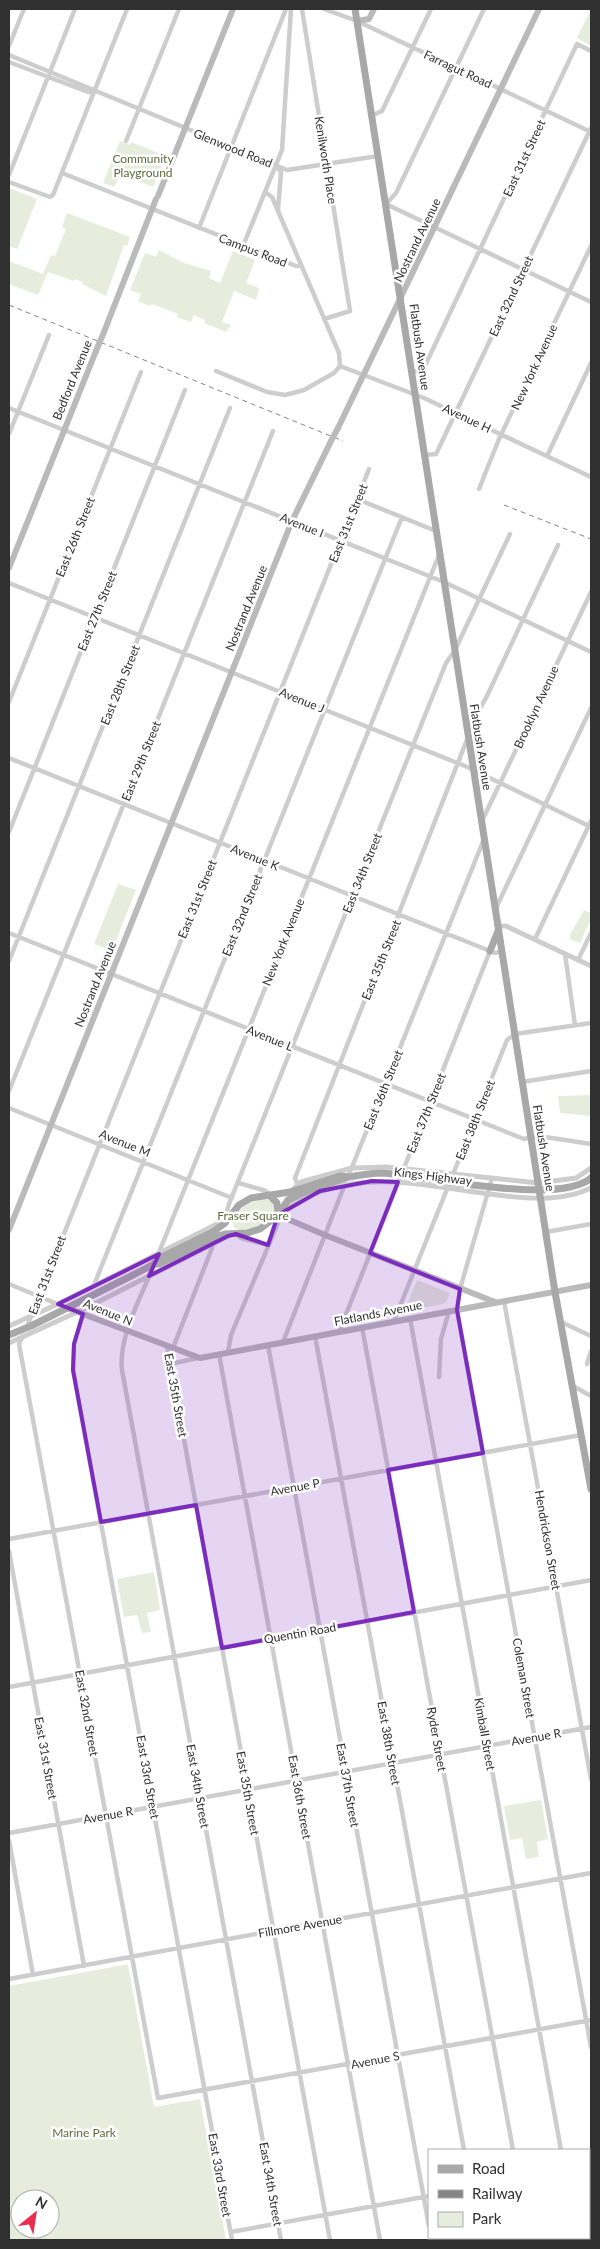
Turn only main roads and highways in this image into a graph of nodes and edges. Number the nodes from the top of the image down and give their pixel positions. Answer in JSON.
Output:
{"nodes":[{"id":1,"x":233,"y":9,"type":"edge"},
{"id":2,"x":355,"y":9,"type":"edge"},
{"id":3,"x":374,"y":9,"type":"edge"},
{"id":4,"x":538,"y":9,"type":"edge"},
{"id":5,"x":357,"y":22,"type":"junction"},
{"id":6,"x":401,"y":299,"type":"junction"},
{"id":7,"x":9,"y":568,"type":"edge"},
{"id":8,"x":498,"y":928,"type":"junction"},
{"id":9,"x":490,"y":951,"type":"road end"},
{"id":10,"x":349,"y":1177,"type":"junction"},
{"id":11,"x":591,"y":1178,"type":"edge"},
{"id":12,"x":539,"y":1187,"type":"junction"},
{"id":13,"x":269,"y":1195,"type":"junction"},
{"id":14,"x":278,"y":1215,"type":"junction"},
{"id":15,"x":229,"y":1216,"type":"junction"},
{"id":16,"x":9,"y":1230,"type":"edge"},
{"id":17,"x":236,"y":1234,"type":"junction"},
{"id":18,"x":154,"y":1264,"type":"junction"},
{"id":19,"x":591,"y":1285,"type":"edge"},
{"id":20,"x":555,"y":1292,"type":"junction"},
{"id":21,"x":496,"y":1302,"type":"junction"},
{"id":22,"x":67,"y":1308,"type":"junction"},
{"id":23,"x":9,"y":1335,"type":"edge"},
{"id":24,"x":200,"y":1358,"type":"joint"},
{"id":25,"x":591,"y":1485,"type":"edge"}],
"edges":[{"from":1,"to":7,"type":"main road","name":"Bedford Avenue","bridge":true},
{"from":2,"to":5,"type":"main road","name":"Flatbush Avenue"},
{"from":3,"to":5,"type":"main road"},
{"from":4,"to":6,"type":"main road","name":"Nostrand Avenue"},
{"from":5,"to":6,"type":"main road","name":"Flatbush Avenue"},
{"from":6,"to":8,"type":"main road","name":"Flatbush Avenue"},
{"from":6,"to":16,"type":"main road","name":"Nostrand Avenue","bridge":true},
{"from":8,"to":9,"type":"main road"},
{"from":8,"to":12,"type":"main road","name":"Flatbush Avenue"},
{"from":10,"to":12,"type":"main road","name":"Kings Highway"},
{"from":10,"to":13,"type":"main road","name":"Kings Highway"},
{"from":10,"to":14,"type":"main road","name":"Kings Highway"},
{"from":11,"to":12,"type":"main road","name":"Kings Highway"},
{"from":12,"to":20,"type":"main road","name":"Flatbush Avenue"},
{"from":13,"to":14,"type":"main road"},
{"from":13,"to":15,"type":"main road","name":"Kings Highway"},
{"from":14,"to":17,"type":"main road","name":"Kings Highway"},
{"from":14,"to":21,"type":"main road"},
{"from":15,"to":17,"type":"main road"},
{"from":15,"to":18,"type":"main road","name":"Kings Highway"},
{"from":17,"to":18,"type":"main road","name":"Kings Highway"},
{"from":18,"to":22,"type":"main road","name":"Kings Highway"},
{"from":19,"to":20,"type":"main road","name":"Flatlands Avenue"},
{"from":20,"to":21,"type":"main road","name":"Flatlands Avenue"},
{"from":20,"to":25,"type":"main road","name":"Flatbush Avenue"},
{"from":21,"to":24,"type":"main road","name":"Flatlands Avenue"},
{"from":22,"to":23,"type":"main road","name":"Kings Highway"},
{"from":22,"to":24,"type":"main road","name":"Avenue N"}]}
